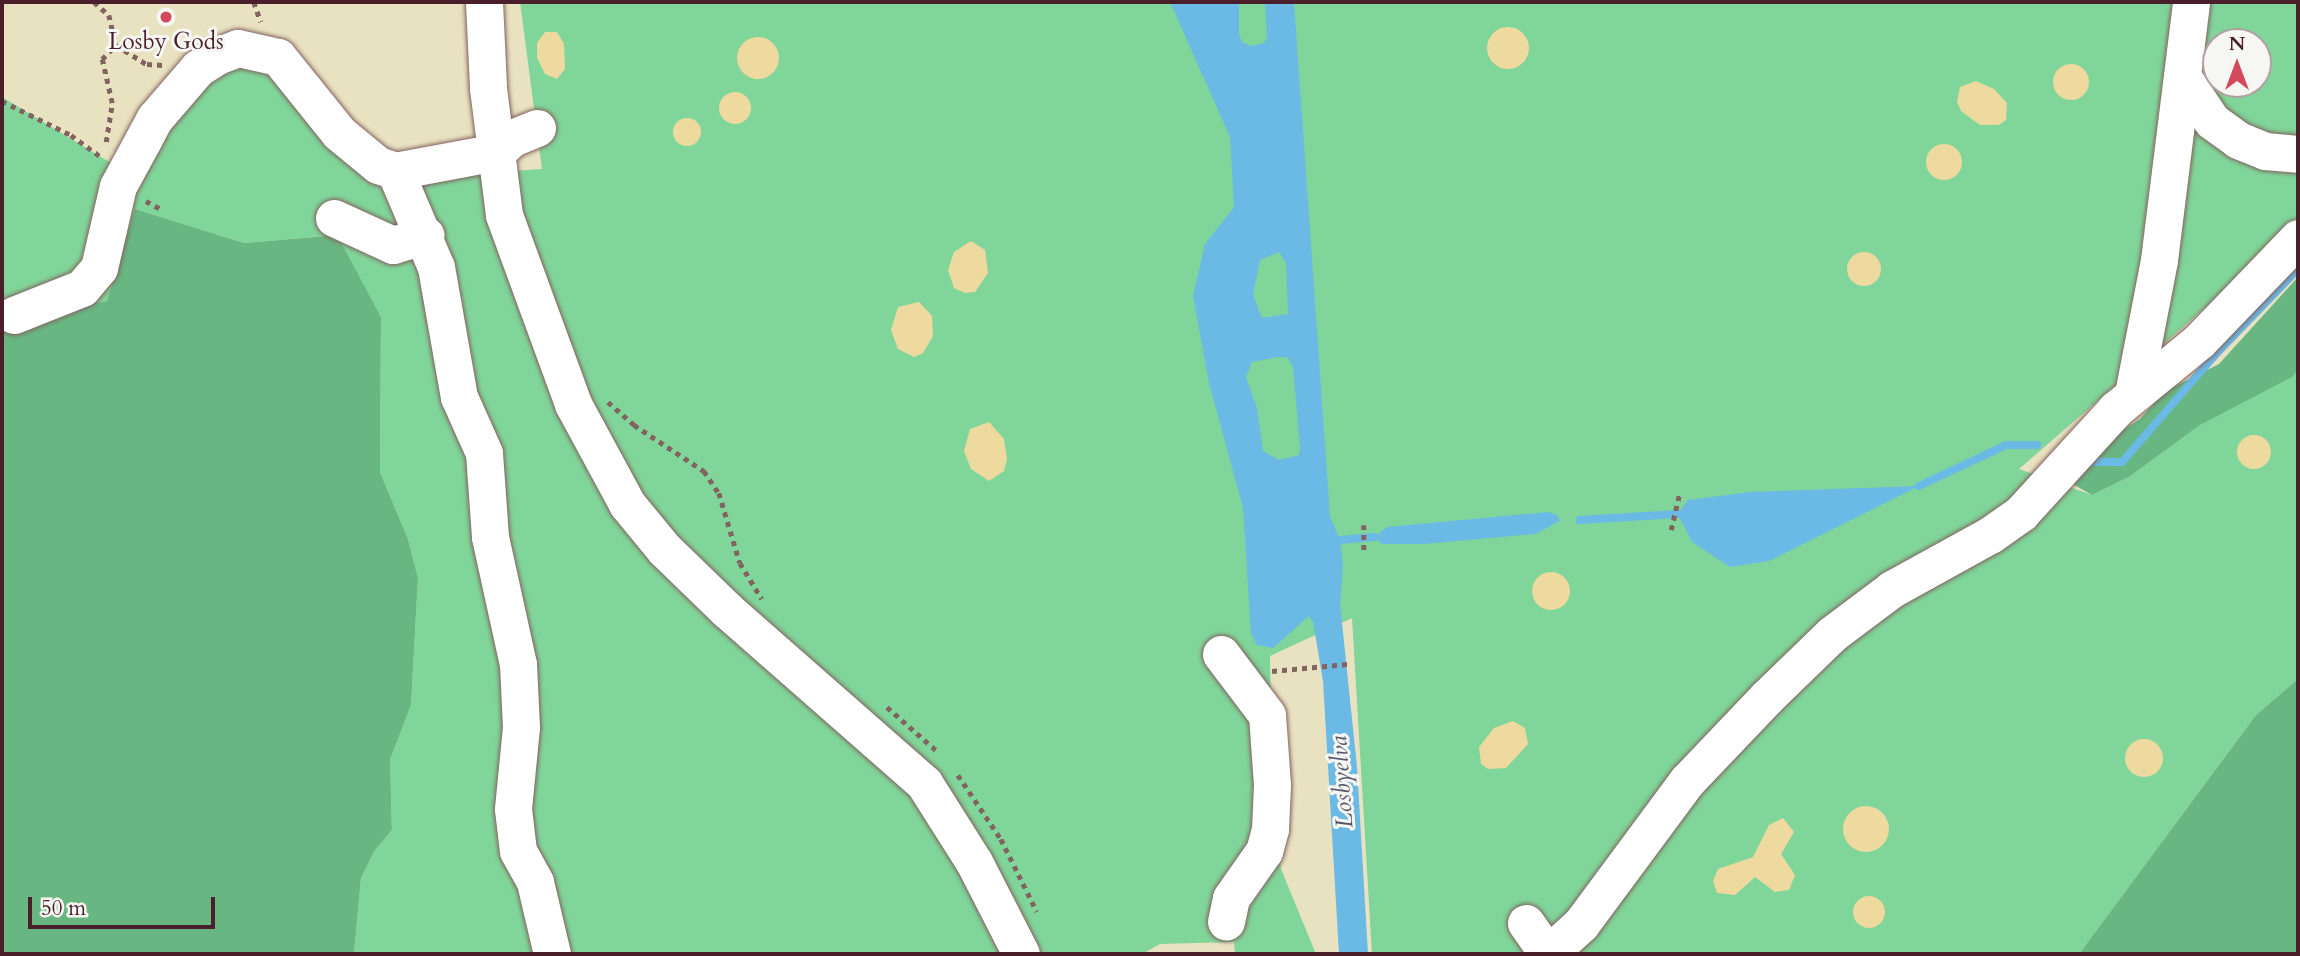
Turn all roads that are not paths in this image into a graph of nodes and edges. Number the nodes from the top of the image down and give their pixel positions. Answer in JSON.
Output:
{"nodes":[{"id":1,"x":484,"y":2,"type":"edge"},
{"id":2,"x":2191,"y":2,"type":"edge"},
{"id":3,"x":2182,"y":76,"type":"junction"},
{"id":4,"x":537,"y":128,"type":"dead end"},
{"id":5,"x":497,"y":152,"type":"junction"},
{"id":6,"x":2298,"y":154,"type":"edge"},
{"id":7,"x":395,"y":171,"type":"junction"},
{"id":8,"x":334,"y":218,"type":"dead end"},
{"id":9,"x":426,"y":235,"type":"junction"},
{"id":10,"x":2298,"y":238,"type":"edge"},
{"id":11,"x":14,"y":315,"type":"dead end"},
{"id":12,"x":2133,"y":394,"type":"junction"},
{"id":13,"x":1229,"y":665,"type":"road end"},
{"id":14,"x":1226,"y":921,"type":"dead end"},
{"id":15,"x":1526,"y":923,"type":"dead end"},
{"id":16,"x":552,"y":954,"type":"edge"},
{"id":17,"x":1021,"y":954,"type":"edge"},
{"id":18,"x":1548,"y":954,"type":"edge"}],
"edges":[{"from":1,"to":5,"type":"street"},
{"from":2,"to":3,"type":"street"},
{"from":3,"to":6,"type":"street"},
{"from":3,"to":12,"type":"street"},
{"from":4,"to":5,"type":"street"},
{"from":5,"to":7,"type":"street"},
{"from":5,"to":17,"type":"street"},
{"from":7,"to":9,"type":"street"},
{"from":7,"to":11,"type":"street"},
{"from":8,"to":9,"type":"street"},
{"from":9,"to":16,"type":"street"},
{"from":10,"to":12,"type":"street"},
{"from":12,"to":18,"type":"street"},
{"from":13,"to":14,"type":"street"},
{"from":15,"to":18,"type":"street"}]}
